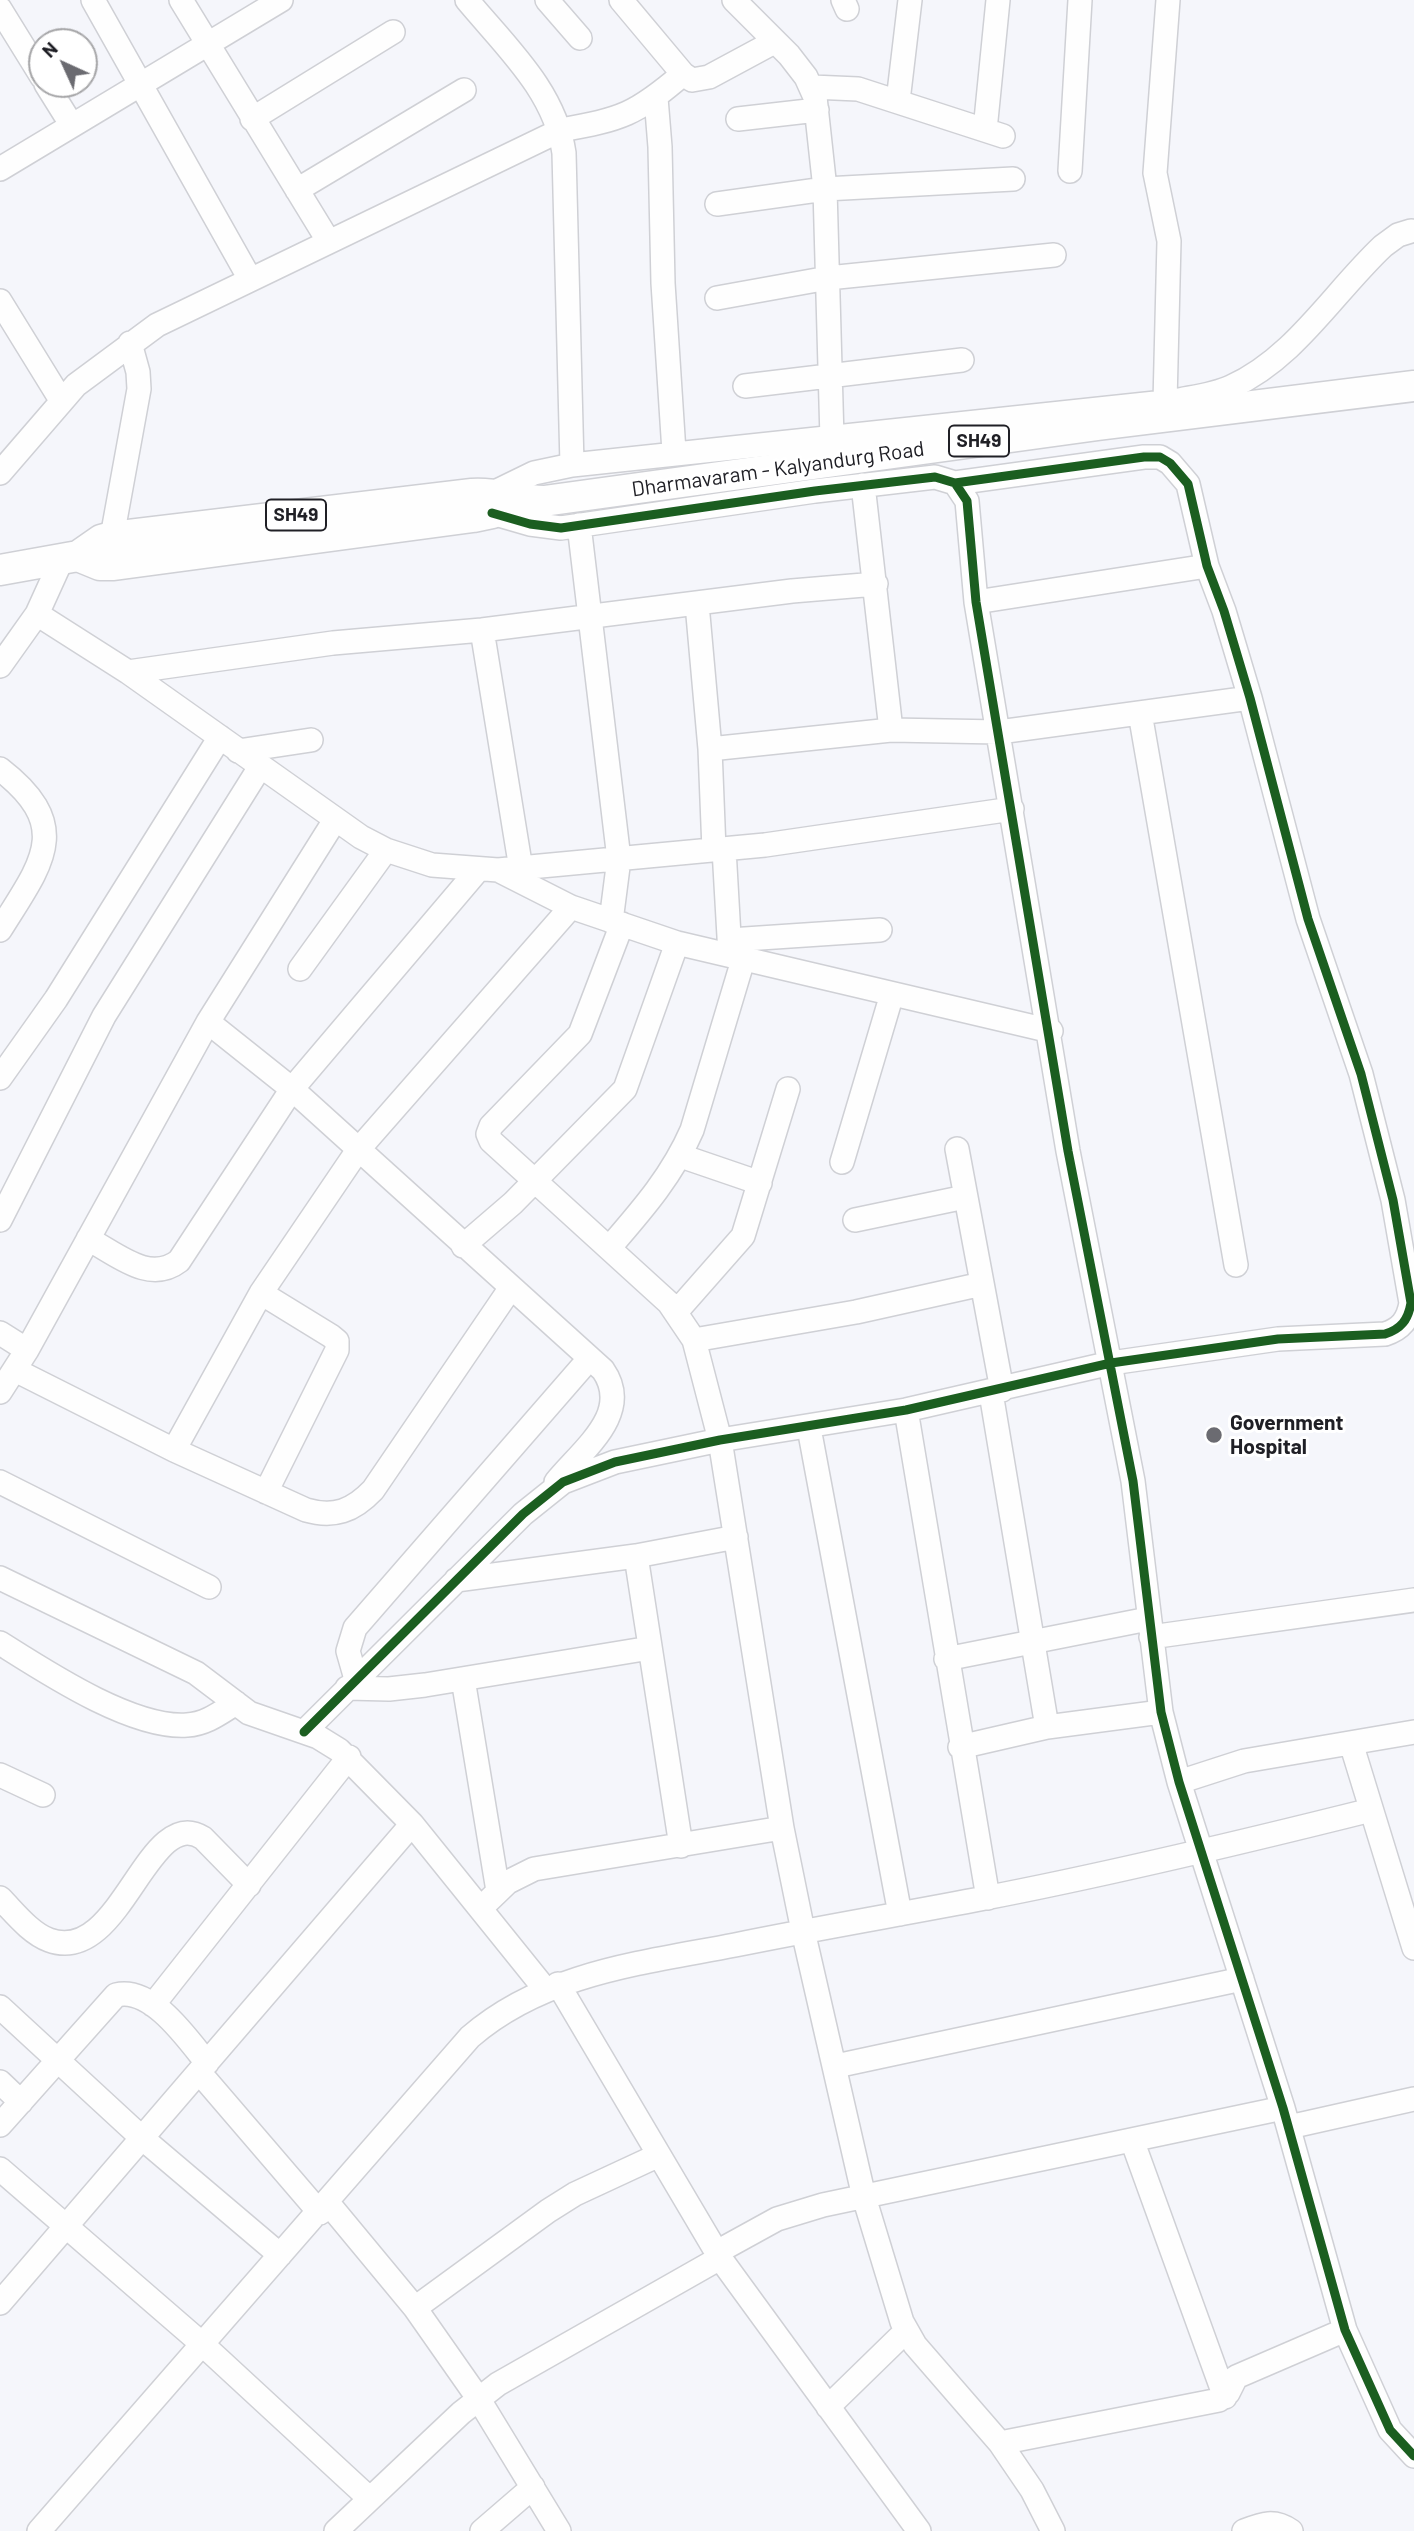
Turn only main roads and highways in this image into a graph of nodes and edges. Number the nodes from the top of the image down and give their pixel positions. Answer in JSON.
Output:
{"nodes":[{"id":1,"x":1414,"y":386,"type":"edge"},
{"id":2,"x":512,"y":502,"type":"junction"},
{"id":3,"x":70,"y":558,"type":"junction"},
{"id":4,"x":0,"y":570,"type":"edge"}],
"edges":[{"from":1,"to":2,"type":"main road","name":"Dharmavaram - Kalyandurg Road","number":"SH49"},
{"from":2,"to":3,"type":"main road","name":"Dharmavaram - Kalyandurg Road","number":"SH49"},
{"from":2,"to":3,"type":"main road","name":"Dharmavaram - Kalyandurg Road","number":"SH49"},
{"from":3,"to":4,"type":"main road","name":"Dharmavaram - Kalyandurg Road","number":"SH49"}]}
